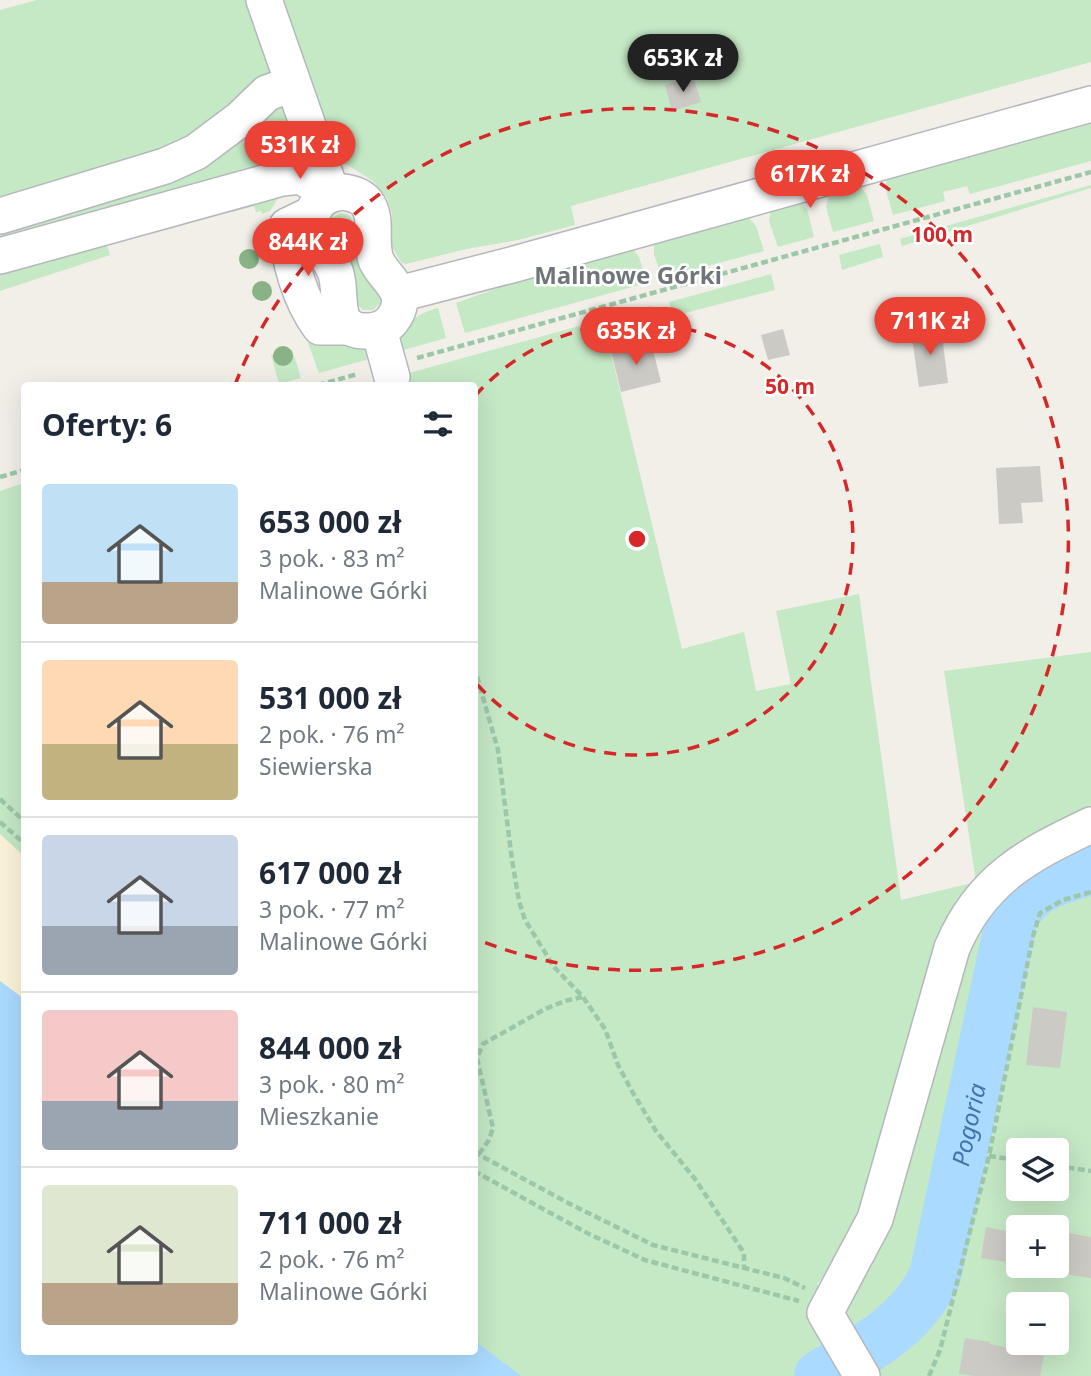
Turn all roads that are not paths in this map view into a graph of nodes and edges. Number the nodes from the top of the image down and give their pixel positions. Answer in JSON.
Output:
{"nodes":[{"id":1,"x":264,"y":0,"type":"edge"},
{"id":2,"x":292,"y":84,"type":"junction"},
{"id":3,"x":1091,"y":104,"type":"edge"},
{"id":4,"x":321,"y":204,"type":"junction"},
{"id":5,"x":0,"y":216,"type":"edge"},
{"id":6,"x":0,"y":256,"type":"edge"},
{"id":7,"x":399,"y":294,"type":"junction"},
{"id":8,"x":364,"y":328,"type":"junction"},
{"id":9,"x":391,"y":371,"type":"road end"},
{"id":10,"x":1091,"y":825,"type":"edge"},
{"id":11,"x":862,"y":1374,"type":"edge"}],
"edges":[{"from":1,"to":2,"type":"street"},
{"from":2,"to":4,"type":"street"},
{"from":2,"to":5,"type":"street"},
{"from":3,"to":7,"type":"street"},
{"from":4,"to":6,"type":"street"},
{"from":4,"to":7,"type":"street"},
{"from":4,"to":8,"type":"street"},
{"from":7,"to":8,"type":"street"},
{"from":8,"to":9,"type":"street"},
{"from":10,"to":11,"type":"street"}]}
